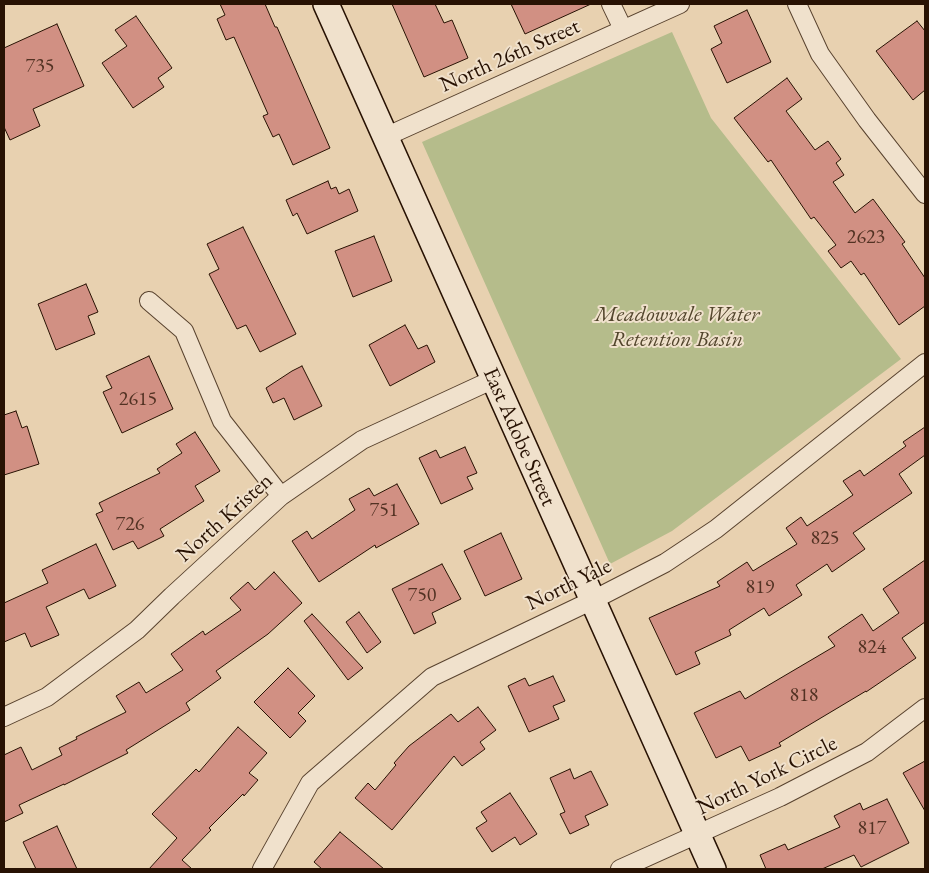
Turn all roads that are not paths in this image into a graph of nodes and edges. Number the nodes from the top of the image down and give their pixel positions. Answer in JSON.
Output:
{"nodes":[{"id":1,"x":326,"y":4,"type":"edge"},
{"id":2,"x":611,"y":4,"type":"edge"},
{"id":3,"x":680,"y":4,"type":"edge"},
{"id":4,"x":797,"y":4,"type":"edge"},
{"id":5,"x":623,"y":29,"type":"junction"},
{"id":6,"x":385,"y":137,"type":"junction"},
{"id":7,"x":925,"y":194,"type":"edge"},
{"id":8,"x":149,"y":301,"type":"dead end"},
{"id":9,"x":925,"y":363,"type":"edge"},
{"id":10,"x":494,"y":379,"type":"junction"},
{"id":11,"x":281,"y":496,"type":"junction"},
{"id":12,"x":593,"y":600,"type":"junction"},
{"id":13,"x":925,"y":708,"type":"edge"},
{"id":14,"x":4,"y":717,"type":"edge"},
{"id":15,"x":697,"y":834,"type":"junction"},
{"id":16,"x":262,"y":869,"type":"edge"},
{"id":17,"x":620,"y":869,"type":"edge"},
{"id":18,"x":713,"y":869,"type":"edge"}],
"edges":[{"from":1,"to":6,"type":"street","name":"East Adobe Street"},
{"from":2,"to":5,"type":"street"},
{"from":3,"to":5,"type":"street","name":"North 26th Street"},
{"from":4,"to":7,"type":"street"},
{"from":5,"to":6,"type":"street","name":"North 26th Street"},
{"from":6,"to":10,"type":"street","name":"East Adobe Street"},
{"from":8,"to":11,"type":"street"},
{"from":9,"to":12,"type":"street","name":"North Yale"},
{"from":10,"to":11,"type":"street","name":"North Kristen"},
{"from":10,"to":12,"type":"street","name":"East Adobe Street"},
{"from":11,"to":14,"type":"street","name":"North Kristen"},
{"from":12,"to":15,"type":"street","name":"East Adobe Street"},
{"from":12,"to":16,"type":"street","name":"North Yale"},
{"from":13,"to":15,"type":"street","name":"North York Circle"},
{"from":15,"to":17,"type":"street","name":"North York Circle"},
{"from":15,"to":18,"type":"street","name":"East Adobe Street"}]}
